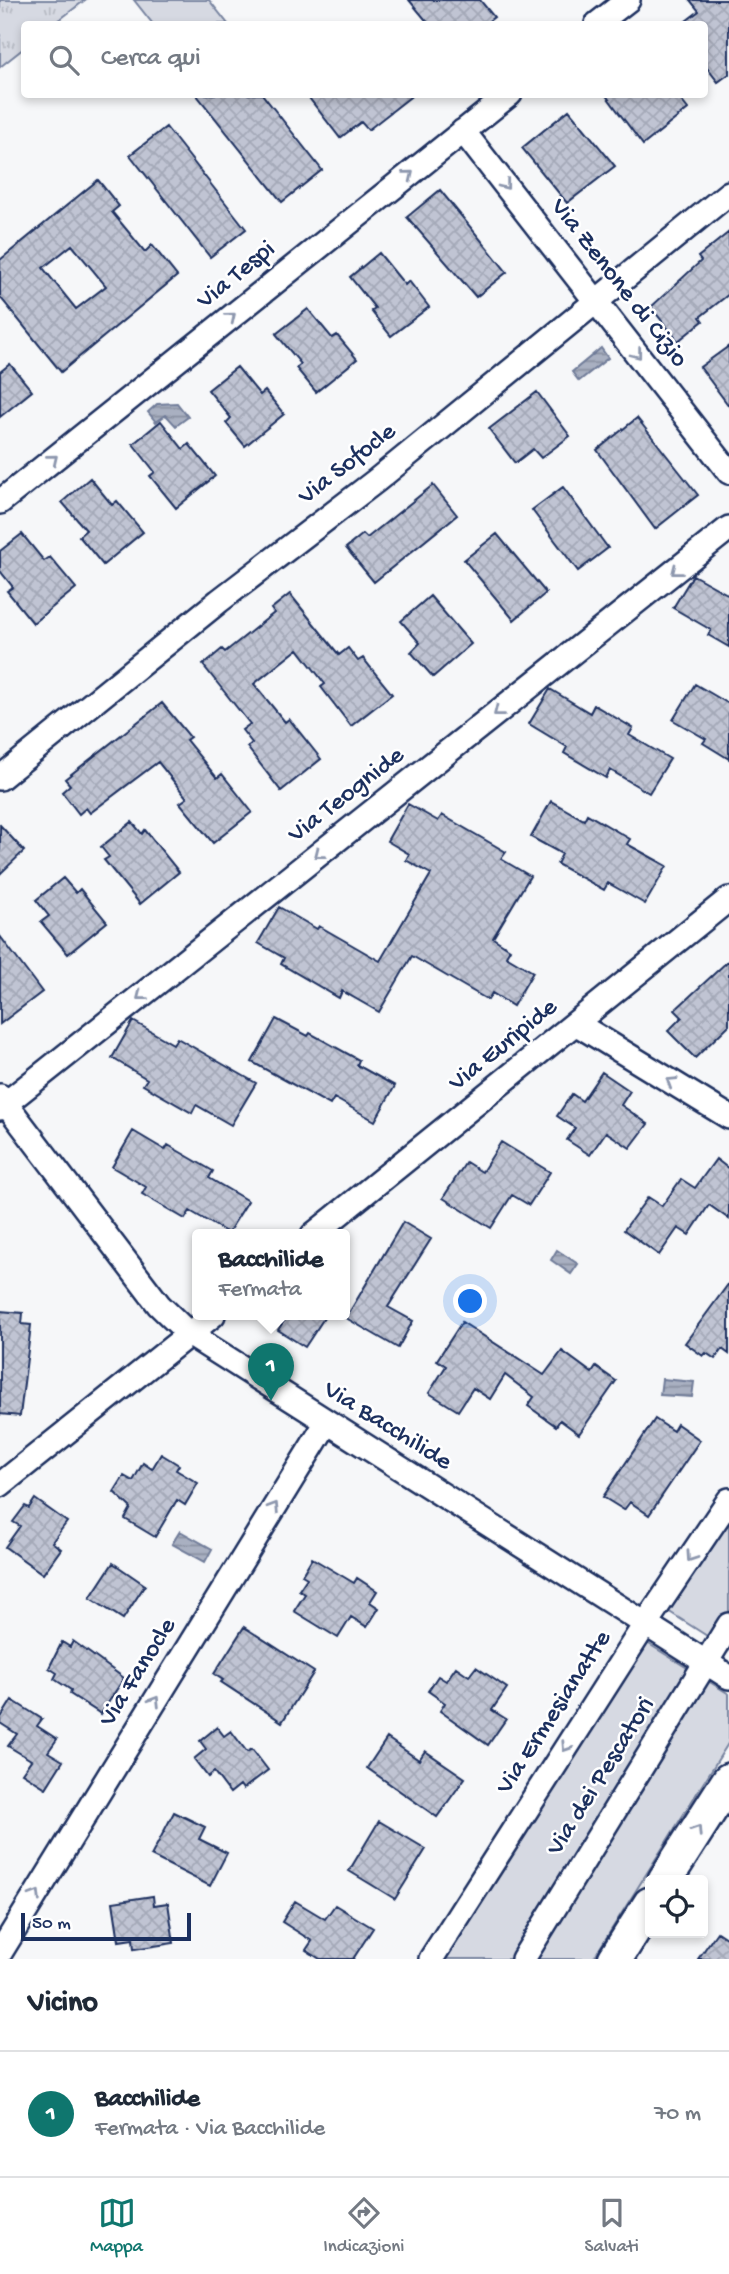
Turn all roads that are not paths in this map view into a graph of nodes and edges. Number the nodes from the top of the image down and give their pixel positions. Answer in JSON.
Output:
{"nodes":[{"id":1,"x":628,"y":0,"type":"edge"},
{"id":2,"x":601,"y":21,"type":"edge"},
{"id":3,"x":505,"y":98,"type":"edge"},
{"id":4,"x":463,"y":131,"type":"junction"},
{"id":5,"x":729,"y":193,"type":"edge"},
{"id":6,"x":595,"y":300,"type":"junction"},
{"id":7,"x":729,"y":472,"type":"edge"},
{"id":8,"x":0,"y":502,"type":"edge"},
{"id":9,"x":729,"y":528,"type":"edge"},
{"id":10,"x":0,"y":778,"type":"edge"},
{"id":11,"x":729,"y":900,"type":"edge"},
{"id":12,"x":577,"y":1024,"type":"junction"},
{"id":13,"x":2,"y":1102,"type":"edge"},
{"id":14,"x":729,"y":1117,"type":"edge"},
{"id":15,"x":321,"y":1229,"type":"edge"},
{"id":16,"x":207,"y":1320,"type":"edge"},
{"id":17,"x":189,"y":1334,"type":"junction"},
{"id":18,"x":327,"y":1422,"type":"junction"},
{"id":19,"x":0,"y":1485,"type":"edge"},
{"id":20,"x":729,"y":1500,"type":"edge"},
{"id":21,"x":646,"y":1623,"type":"junction"},
{"id":22,"x":729,"y":1625,"type":"edge"},
{"id":23,"x":706,"y":1662,"type":"junction"},
{"id":24,"x":729,"y":1677,"type":"edge"},
{"id":25,"x":729,"y":1780,"type":"edge"},
{"id":26,"x":668,"y":1875,"type":"edge"},
{"id":27,"x":645,"y":1912,"type":"edge"},
{"id":28,"x":0,"y":1953,"type":"edge"},
{"id":29,"x":431,"y":1959,"type":"edge"},
{"id":30,"x":523,"y":1959,"type":"edge"},
{"id":31,"x":615,"y":1959,"type":"edge"}],
"edges":[{"from":1,"to":2,"type":"street"},
{"from":3,"to":4,"type":"street","name":"Via Tespi"},
{"from":4,"to":6,"type":"street","name":"Via Zenone di Cizio","one_way":true},
{"from":8,"to":4,"type":"street","name":"Via Tespi","one_way":true},
{"from":5,"to":6,"type":"street","name":"Via Sofocle"},
{"from":6,"to":7,"type":"street","name":"Via Zenone di Cizio","one_way":true},
{"from":6,"to":10,"type":"street","name":"Via Sofocle"},
{"from":9,"to":13,"type":"street","name":"Via Teognide","one_way":true},
{"from":11,"to":12,"type":"street","name":"Via Euripide"},
{"from":14,"to":12,"type":"street","one_way":true},
{"from":12,"to":15,"type":"street","name":"Via Euripide"},
{"from":13,"to":17,"type":"street","name":"Via Bacchilide"},
{"from":16,"to":17,"type":"street"},
{"from":17,"to":18,"type":"street","name":"Via Bacchilide"},
{"from":17,"to":19,"type":"street"},
{"from":18,"to":21,"type":"street","name":"Via Bacchilide"},
{"from":28,"to":18,"type":"street","name":"Via Fanocle","one_way":true},
{"from":20,"to":21,"type":"street","name":"Via Ermesianatte","one_way":true},
{"from":21,"to":23,"type":"street","name":"Via Bacchilide"},
{"from":21,"to":29,"type":"street","name":"Via Ermesianatte","one_way":true},
{"from":22,"to":23,"type":"street","name":"Via dei Pescatori"},
{"from":23,"to":24,"type":"street","name":"Via Bacchilide"},
{"from":23,"to":30,"type":"street","name":"Via dei Pescatori"},
{"from":26,"to":25,"type":"street","one_way":true},
{"from":27,"to":31,"type":"street"}]}
